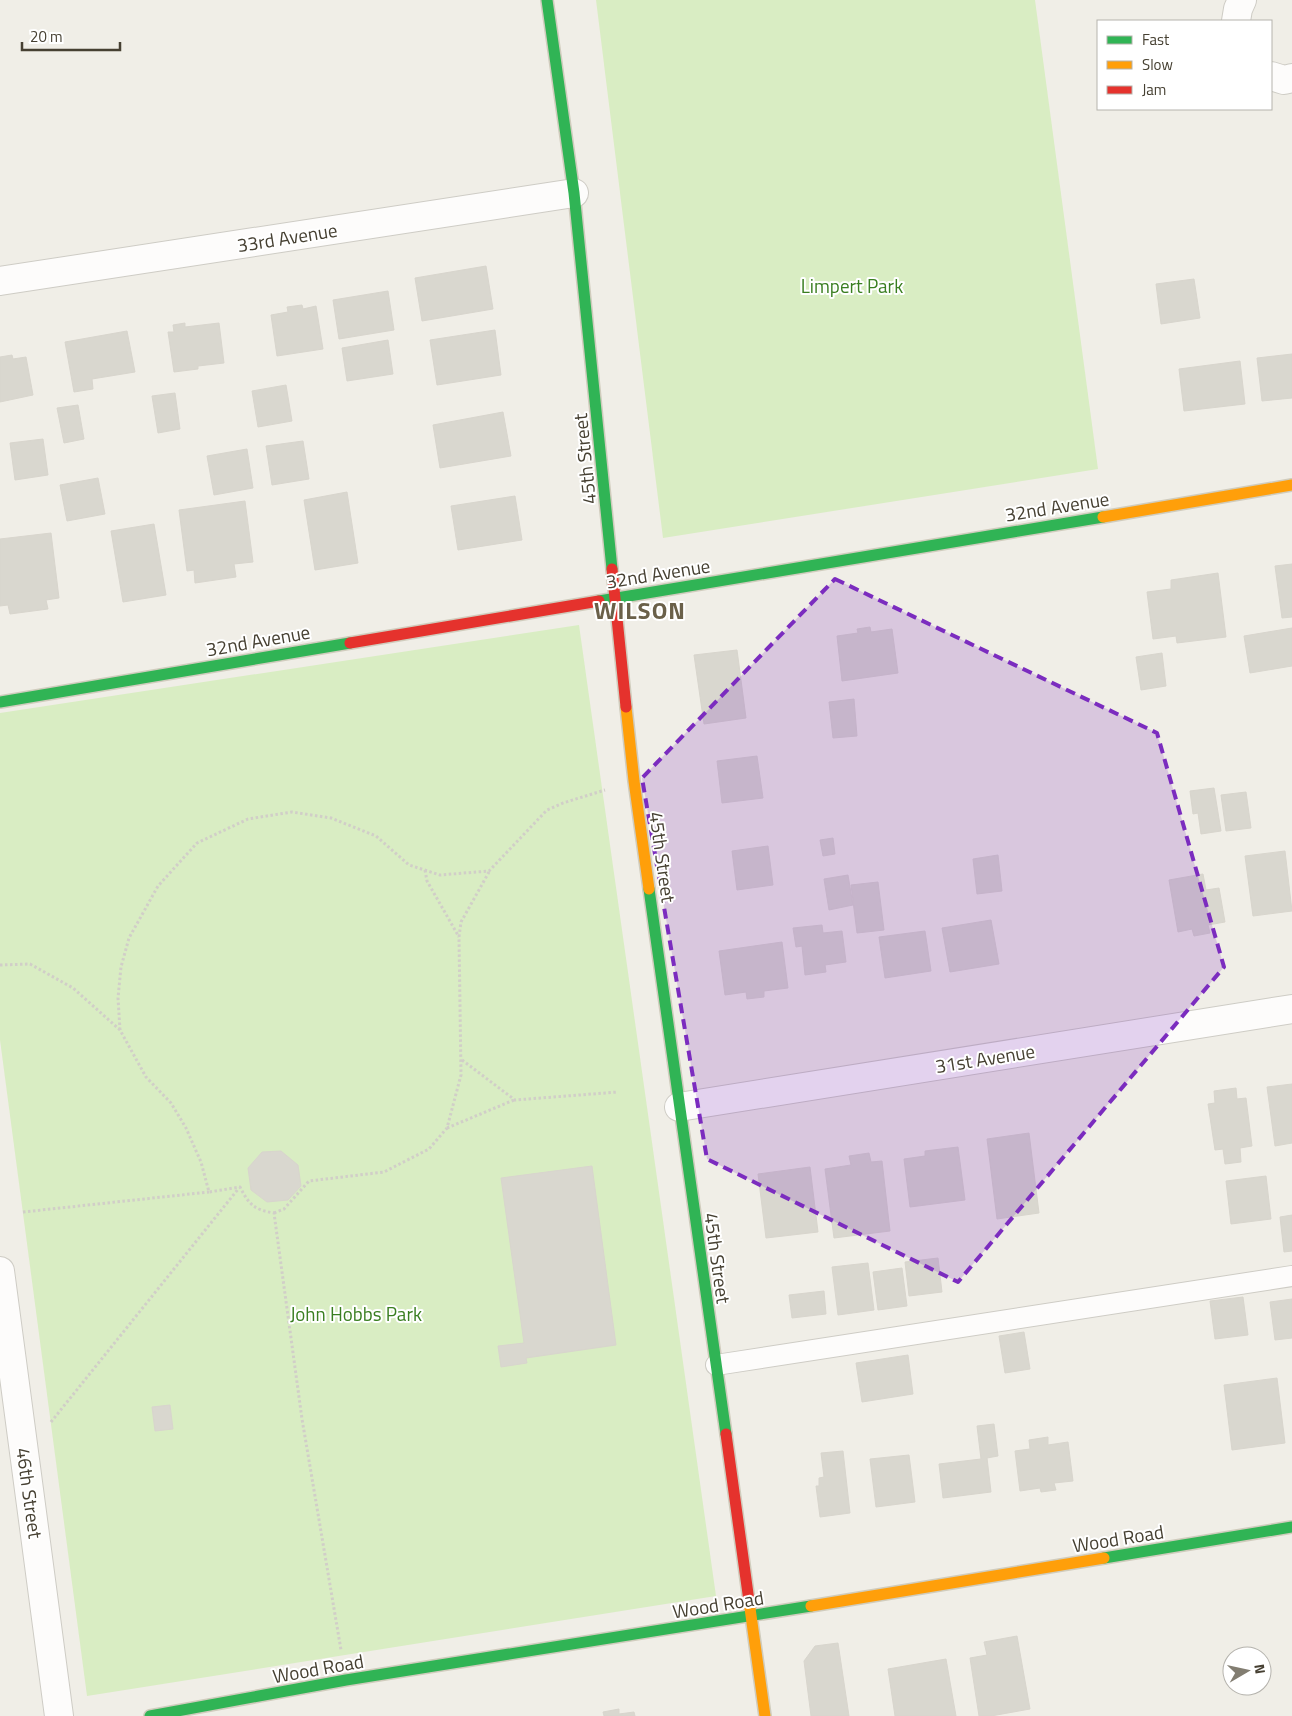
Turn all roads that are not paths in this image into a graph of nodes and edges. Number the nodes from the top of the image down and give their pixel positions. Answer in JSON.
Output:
{"nodes":[{"id":1,"x":547,"y":0,"type":"edge"},
{"id":2,"x":1242,"y":0,"type":"edge"},
{"id":3,"x":1236,"y":20,"type":"edge"},
{"id":4,"x":1272,"y":76,"type":"edge"},
{"id":5,"x":1292,"y":78,"type":"edge"},
{"id":6,"x":574,"y":193,"type":"junction"},
{"id":7,"x":0,"y":281,"type":"edge"},
{"id":8,"x":1292,"y":485,"type":"edge"},
{"id":9,"x":616,"y":598,"type":"junction"},
{"id":10,"x":0,"y":702,"type":"edge"},
{"id":11,"x":1292,"y":1009,"type":"edge"},
{"id":12,"x":679,"y":1107,"type":"junction"},
{"id":13,"x":0,"y":1271,"type":"edge"},
{"id":14,"x":1292,"y":1276,"type":"edge"},
{"id":15,"x":716,"y":1364,"type":"junction"},
{"id":16,"x":1292,"y":1527,"type":"edge"},
{"id":17,"x":751,"y":1616,"type":"junction"},
{"id":18,"x":59,"y":1716,"type":"edge"},
{"id":19,"x":150,"y":1716,"type":"edge"},
{"id":20,"x":765,"y":1716,"type":"edge"}],
"edges":[{"from":1,"to":6,"type":"street","name":"45th Street"},
{"from":2,"to":3,"type":"street"},
{"from":4,"to":5,"type":"street"},
{"from":6,"to":7,"type":"street","name":"33rd Avenue"},
{"from":6,"to":9,"type":"street","name":"45th Street"},
{"from":8,"to":9,"type":"street","name":"32nd Avenue"},
{"from":9,"to":10,"type":"street","name":"32nd Avenue"},
{"from":9,"to":12,"type":"street","name":"45th Street"},
{"from":11,"to":12,"type":"street","name":"31st Avenue"},
{"from":12,"to":15,"type":"street","name":"45th Street"},
{"from":13,"to":18,"type":"street","name":"46th Street"},
{"from":14,"to":15,"type":"lane"},
{"from":15,"to":17,"type":"street","name":"45th Street"},
{"from":16,"to":17,"type":"street","name":"Wood Road"},
{"from":17,"to":19,"type":"street","name":"Wood Road"},
{"from":17,"to":20,"type":"street","name":"45th Street"}]}
